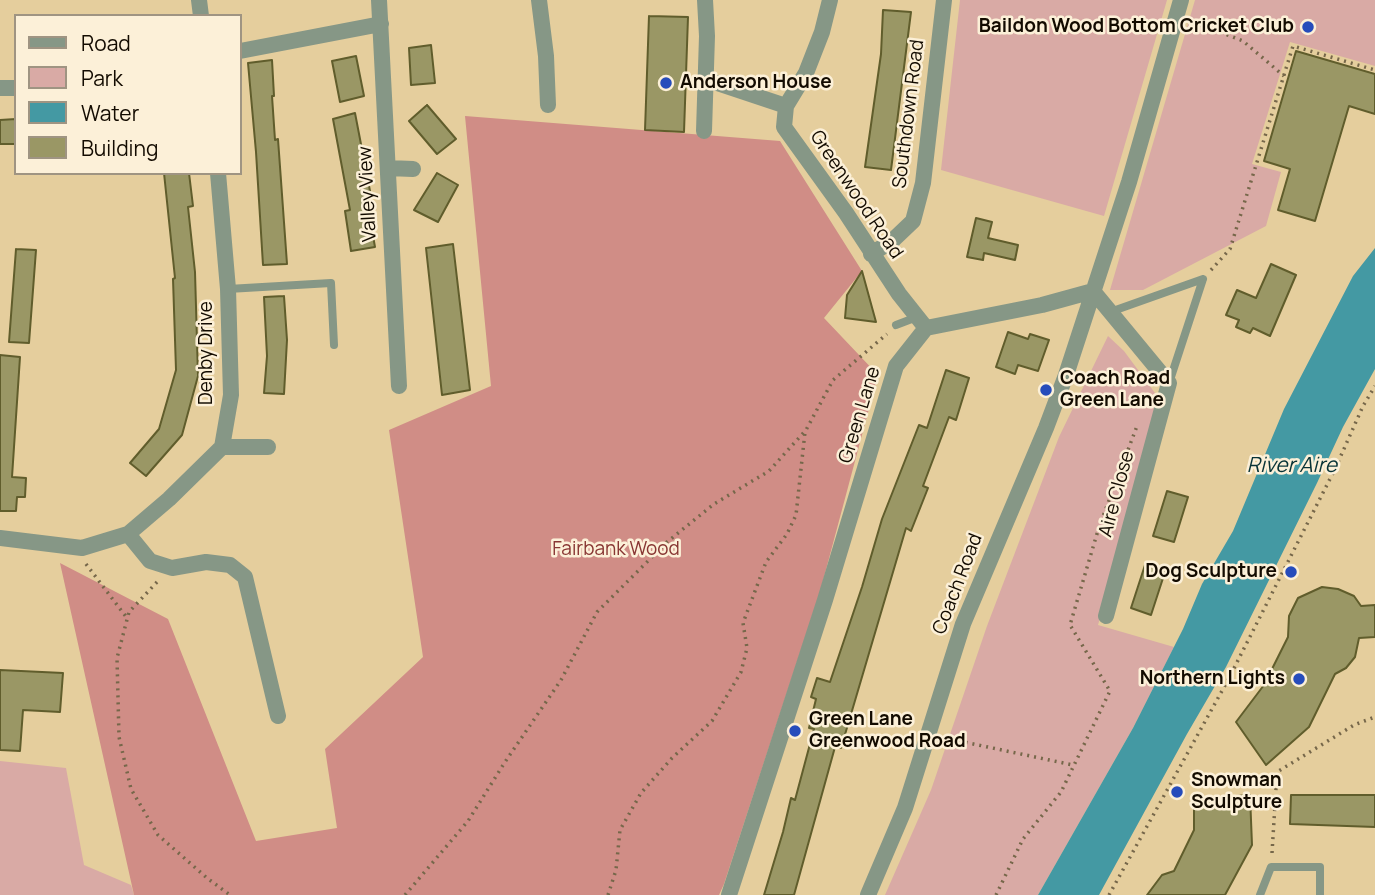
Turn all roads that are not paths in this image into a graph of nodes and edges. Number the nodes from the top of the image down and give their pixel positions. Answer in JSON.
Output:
{"nodes":[{"id":1,"x":379,"y":0,"type":"edge"},
{"id":2,"x":538,"y":0,"type":"edge"},
{"id":3,"x":705,"y":0,"type":"edge"},
{"id":4,"x":830,"y":0,"type":"edge"},
{"id":5,"x":944,"y":0,"type":"edge"},
{"id":6,"x":1181,"y":0,"type":"edge"},
{"id":7,"x":382,"y":24,"type":"junction"},
{"id":8,"x":242,"y":51,"type":"edge"},
{"id":9,"x":705,"y":79,"type":"junction"},
{"id":10,"x":548,"y":105,"type":"dead end"},
{"id":11,"x":786,"y":106,"type":"junction"},
{"id":12,"x":704,"y":131,"type":"dead end"},
{"id":13,"x":388,"y":168,"type":"junction"},
{"id":14,"x":413,"y":169,"type":"dead end"},
{"id":15,"x":218,"y":175,"type":"edge"},
{"id":16,"x":871,"y":254,"type":"junction"},
{"id":17,"x":228,"y":289,"type":"junction"},
{"id":18,"x":1093,"y":291,"type":"junction"},
{"id":19,"x":1110,"y":312,"type":"junction"},
{"id":20,"x":922,"y":323,"type":"junction"},
{"id":21,"x":896,"y":325,"type":"road end"},
{"id":22,"x":334,"y":345,"type":"dead end"},
{"id":23,"x":1169,"y":383,"type":"junction"},
{"id":24,"x":399,"y":386,"type":"dead end"},
{"id":25,"x":268,"y":446,"type":"dead end"},
{"id":26,"x":222,"y":447,"type":"junction"},
{"id":27,"x":128,"y":534,"type":"junction"},
{"id":28,"x":0,"y":538,"type":"edge"},
{"id":29,"x":1106,"y":616,"type":"dead end"},
{"id":30,"x":278,"y":716,"type":"dead end"},
{"id":31,"x":729,"y":895,"type":"edge"},
{"id":32,"x":867,"y":895,"type":"edge"},
{"id":33,"x":1260,"y":895,"type":"edge"},
{"id":34,"x":1320,"y":895,"type":"edge"}],
"edges":[{"from":1,"to":7,"type":"street","name":"Valley View"},
{"from":2,"to":10,"type":"street"},
{"from":3,"to":9,"type":"street"},
{"from":4,"to":11,"type":"street"},
{"from":5,"to":16,"type":"street","name":"Southdown Road"},
{"from":6,"to":18,"type":"street"},
{"from":7,"to":8,"type":"street"},
{"from":7,"to":13,"type":"street","name":"Valley View"},
{"from":9,"to":11,"type":"street"},
{"from":9,"to":12,"type":"street"},
{"from":11,"to":16,"type":"street","name":"Greenwood Road"},
{"from":13,"to":14,"type":"street"},
{"from":13,"to":24,"type":"street","name":"Valley View"},
{"from":15,"to":17,"type":"street","name":"Denby Drive"},
{"from":16,"to":20,"type":"street","name":"Greenwood Road"},
{"from":17,"to":22,"type":"lane"},
{"from":17,"to":26,"type":"street","name":"Denby Drive"},
{"from":18,"to":19,"type":"street"},
{"from":18,"to":20,"type":"street"},
{"from":18,"to":32,"type":"street","name":"Coach Road"},
{"from":19,"to":23,"type":"street"},
{"from":19,"to":23,"type":"lane"},
{"from":20,"to":21,"type":"lane"},
{"from":20,"to":31,"type":"street","name":"Green Lane"},
{"from":23,"to":29,"type":"street","name":"Aire Close"},
{"from":25,"to":26,"type":"street"},
{"from":26,"to":27,"type":"street"},
{"from":27,"to":28,"type":"street"},
{"from":27,"to":30,"type":"street"},
{"from":33,"to":34,"type":"lane"}]}
